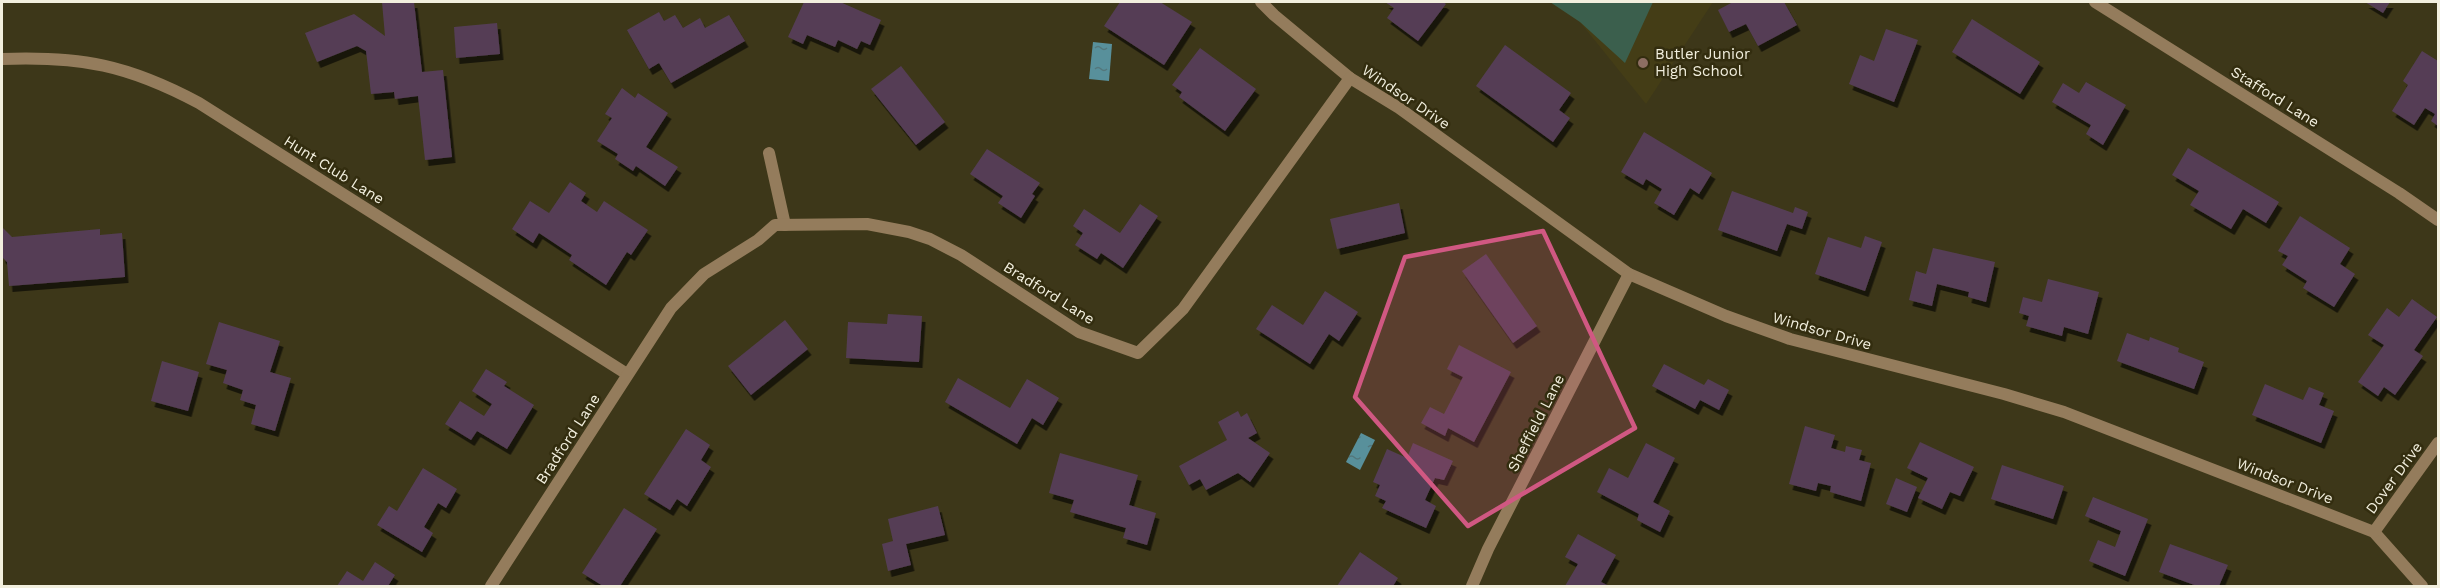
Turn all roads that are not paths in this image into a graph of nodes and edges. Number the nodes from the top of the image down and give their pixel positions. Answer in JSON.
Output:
{"nodes":[{"id":1,"x":1261,"y":2,"type":"edge"},
{"id":2,"x":2095,"y":2,"type":"edge"},
{"id":3,"x":2,"y":59,"type":"edge"},
{"id":4,"x":1350,"y":78,"type":"junction"},
{"id":5,"x":769,"y":153,"type":"dead end"},
{"id":6,"x":2439,"y":220,"type":"edge"},
{"id":7,"x":785,"y":225,"type":"junction"},
{"id":8,"x":1629,"y":274,"type":"junction"},
{"id":9,"x":627,"y":374,"type":"junction"},
{"id":10,"x":2439,"y":443,"type":"edge"},
{"id":11,"x":2374,"y":532,"type":"junction"},
{"id":12,"x":491,"y":586,"type":"edge"},
{"id":13,"x":1472,"y":586,"type":"edge"},
{"id":14,"x":2422,"y":586,"type":"edge"}],
"edges":[{"from":1,"to":4,"type":"street","name":"Windsor Drive"},
{"from":2,"to":6,"type":"street","name":"Stafford Lane"},
{"from":3,"to":9,"type":"street","name":"Hunt Club Lane"},
{"from":4,"to":7,"type":"street","name":"Bradford Lane"},
{"from":4,"to":8,"type":"street","name":"Windsor Drive"},
{"from":5,"to":7,"type":"street"},
{"from":7,"to":9,"type":"street","name":"Bradford Lane"},
{"from":8,"to":11,"type":"street","name":"Windsor Drive"},
{"from":8,"to":13,"type":"street","name":"Sheffield Lane"},
{"from":9,"to":12,"type":"street","name":"Bradford Lane"},
{"from":10,"to":11,"type":"street","name":"Dover Drive"},
{"from":11,"to":14,"type":"street","name":"Windsor Drive"}]}
